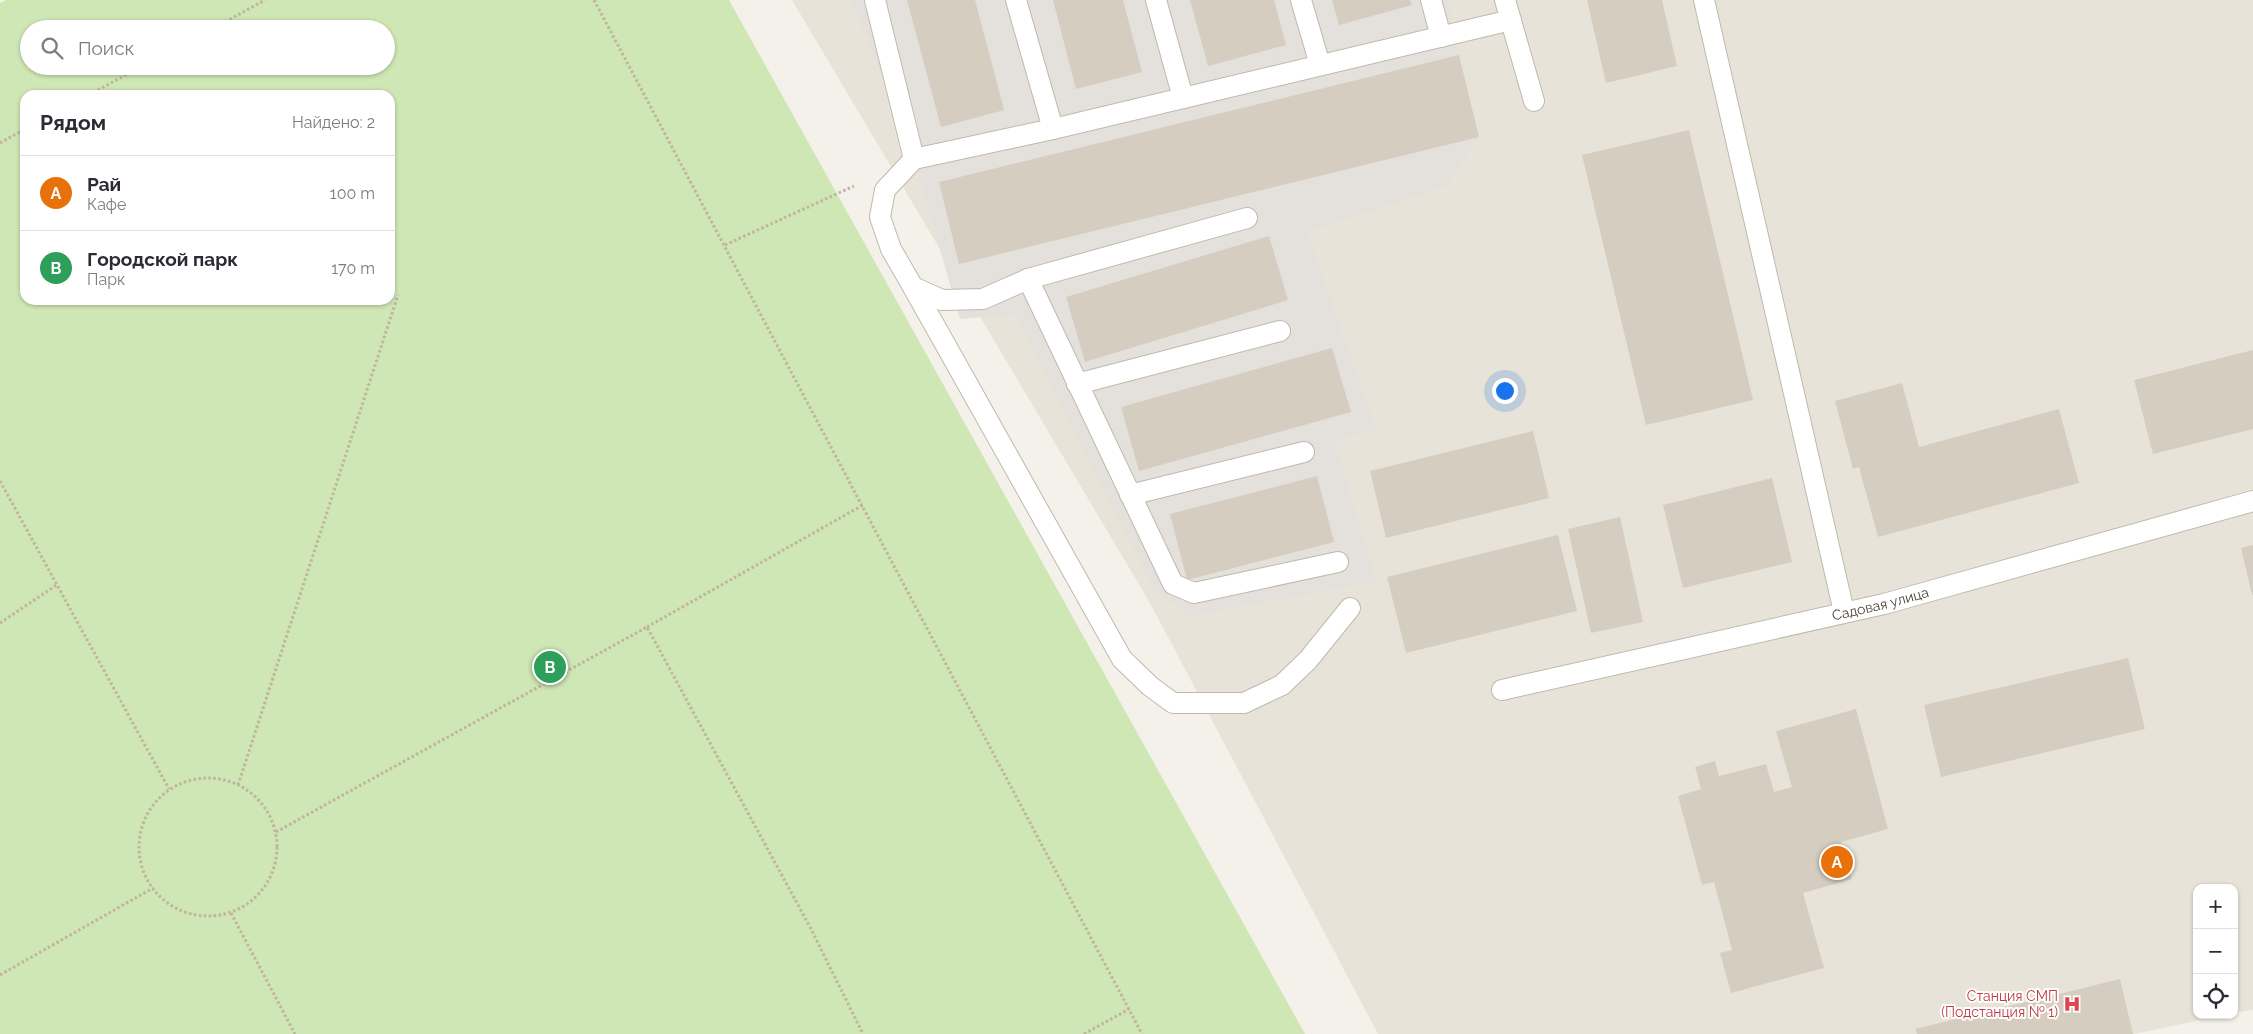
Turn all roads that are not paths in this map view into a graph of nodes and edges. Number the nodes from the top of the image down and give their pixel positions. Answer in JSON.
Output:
{"nodes":[{"id":1,"x":875,"y":0,"type":"edge"},
{"id":2,"x":1016,"y":0,"type":"edge"},
{"id":3,"x":1156,"y":0,"type":"edge"},
{"id":4,"x":1301,"y":0,"type":"edge"},
{"id":5,"x":1431,"y":0,"type":"edge"},
{"id":6,"x":1506,"y":0,"type":"edge"},
{"id":7,"x":1704,"y":0,"type":"edge"},
{"id":8,"x":1511,"y":20,"type":"junction"},
{"id":9,"x":1441,"y":37,"type":"junction"},
{"id":10,"x":1320,"y":66,"type":"junction"},
{"id":11,"x":1183,"y":98,"type":"junction"},
{"id":12,"x":1534,"y":101,"type":"dead end"},
{"id":13,"x":1052,"y":129,"type":"junction"},
{"id":14,"x":914,"y":159,"type":"junction"},
{"id":15,"x":1248,"y":218,"type":"dead end"},
{"id":16,"x":1028,"y":279,"type":"junction"},
{"id":17,"x":913,"y":287,"type":"junction"},
{"id":18,"x":1280,"y":331,"type":"dead end"},
{"id":19,"x":1077,"y":384,"type":"junction"},
{"id":20,"x":1304,"y":452,"type":"dead end"},
{"id":21,"x":1130,"y":495,"type":"junction"},
{"id":22,"x":2253,"y":501,"type":"edge"},
{"id":23,"x":1338,"y":562,"type":"dead end"},
{"id":24,"x":1350,"y":608,"type":"dead end"},
{"id":25,"x":1844,"y":612,"type":"junction"},
{"id":26,"x":1502,"y":690,"type":"dead end"}],
"edges":[{"from":1,"to":14,"type":"lane"},
{"from":2,"to":13,"type":"lane"},
{"from":3,"to":11,"type":"lane"},
{"from":4,"to":10,"type":"lane"},
{"from":5,"to":9,"type":"lane"},
{"from":6,"to":8,"type":"lane"},
{"from":7,"to":25,"type":"lane"},
{"from":8,"to":9,"type":"lane"},
{"from":8,"to":12,"type":"lane"},
{"from":9,"to":10,"type":"lane"},
{"from":10,"to":11,"type":"lane"},
{"from":11,"to":13,"type":"lane"},
{"from":13,"to":14,"type":"lane"},
{"from":14,"to":17,"type":"lane"},
{"from":15,"to":16,"type":"lane"},
{"from":16,"to":17,"type":"lane"},
{"from":16,"to":19,"type":"lane"},
{"from":17,"to":24,"type":"lane"},
{"from":18,"to":19,"type":"lane"},
{"from":19,"to":21,"type":"lane"},
{"from":20,"to":21,"type":"lane"},
{"from":21,"to":23,"type":"lane"},
{"from":22,"to":25,"type":"lane","name":"Садовая улица"},
{"from":25,"to":26,"type":"lane","name":"Садовая улица"}]}
